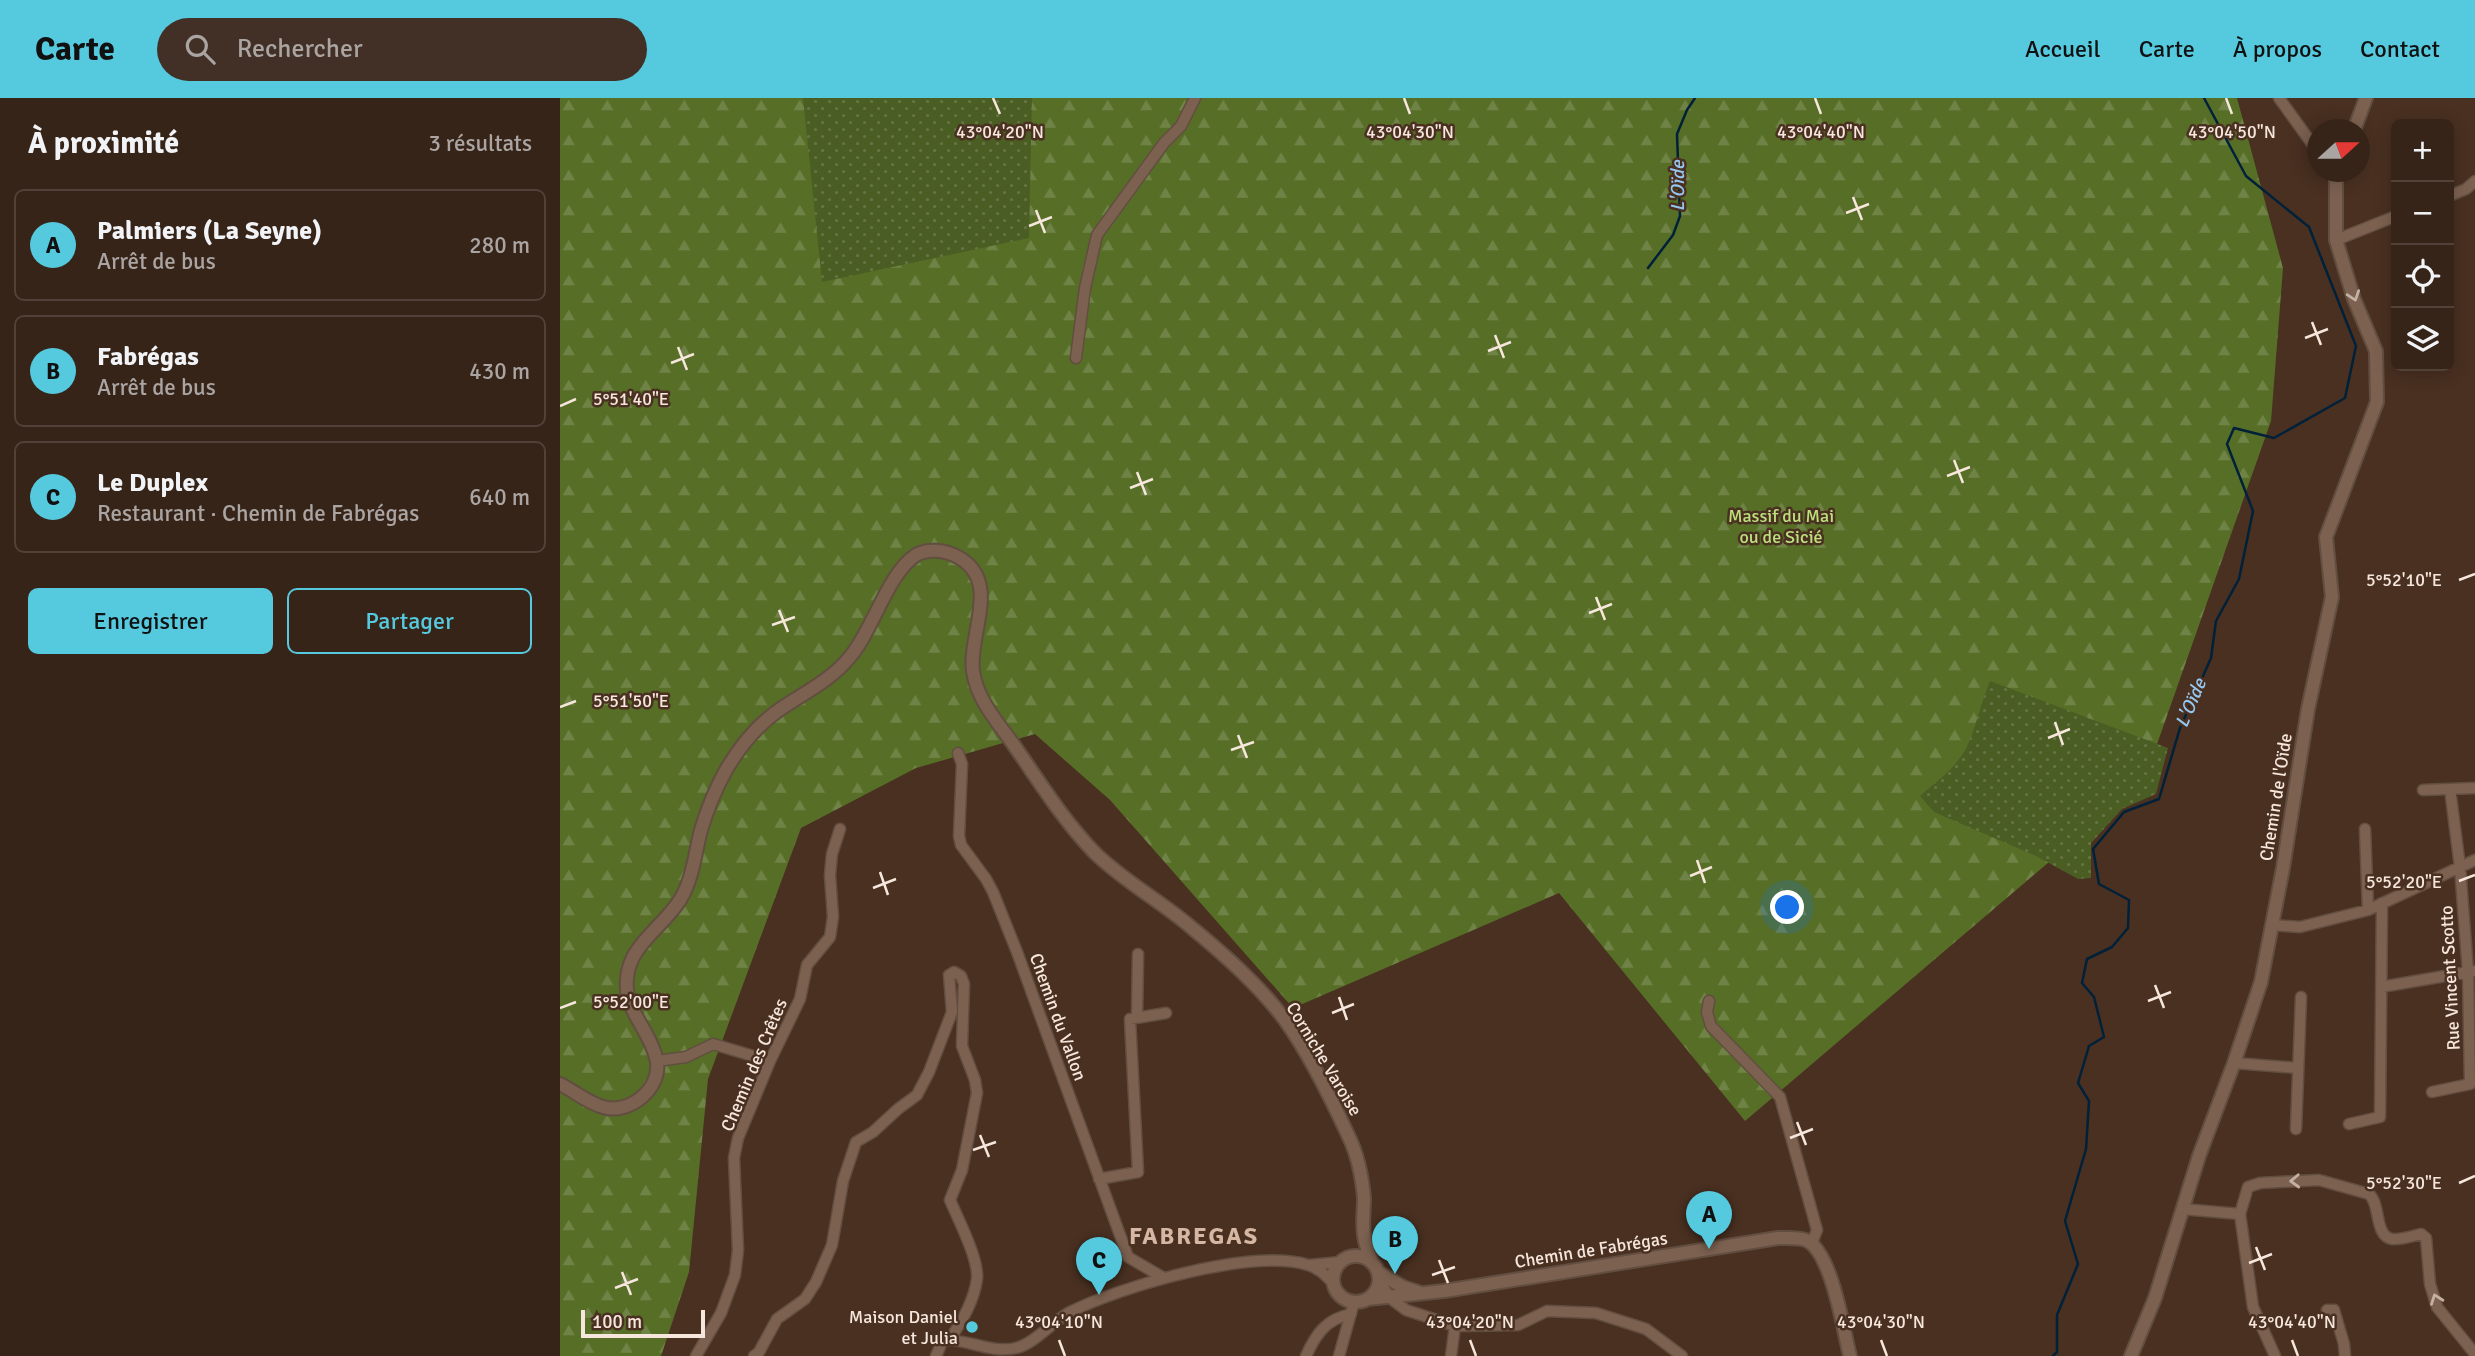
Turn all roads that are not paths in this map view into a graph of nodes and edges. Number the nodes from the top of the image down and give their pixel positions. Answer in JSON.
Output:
{"nodes":[{"id":1,"x":1195,"y":98,"type":"edge"},
{"id":2,"x":2279,"y":98,"type":"edge"},
{"id":3,"x":2366,"y":98,"type":"edge"},
{"id":4,"x":2358,"y":119,"type":"edge"},
{"id":5,"x":2307,"y":137,"type":"edge"},
{"id":6,"x":2475,"y":181,"type":"edge"},
{"id":7,"x":2335,"y":182,"type":"edge"},
{"id":8,"x":2454,"y":194,"type":"edge"},
{"id":9,"x":2391,"y":218,"type":"edge"},
{"id":10,"x":2336,"y":240,"type":"junction"},
{"id":11,"x":1076,"y":358,"type":"dead end"},
{"id":12,"x":958,"y":753,"type":"dead end"},
{"id":13,"x":2475,"y":788,"type":"edge"},
{"id":14,"x":2450,"y":789,"type":"junction"},
{"id":15,"x":2423,"y":790,"type":"dead end"},
{"id":16,"x":840,"y":829,"type":"dead end"},
{"id":17,"x":2365,"y":829,"type":"dead end"},
{"id":18,"x":2475,"y":860,"type":"edge"},
{"id":19,"x":2460,"y":867,"type":"junction"},
{"id":20,"x":2382,"y":903,"type":"junction"},
{"id":21,"x":2368,"y":910,"type":"junction"},
{"id":22,"x":2272,"y":925,"type":"junction"},
{"id":23,"x":1138,"y":954,"type":"dead end"},
{"id":24,"x":2472,"y":972,"type":"edge"},
{"id":25,"x":2381,"y":987,"type":"junction"},
{"id":26,"x":2301,"y":997,"type":"dead end"},
{"id":27,"x":1709,"y":1001,"type":"dead end"},
{"id":28,"x":1166,"y":1013,"type":"dead end"},
{"id":29,"x":1137,"y":1017,"type":"junction"},
{"id":30,"x":657,"y":1061,"type":"junction"},
{"id":31,"x":770,"y":1061,"type":"junction"},
{"id":32,"x":2234,"y":1063,"type":"junction"},
{"id":33,"x":2298,"y":1068,"type":"junction"},
{"id":34,"x":560,"y":1084,"type":"edge"},
{"id":35,"x":2432,"y":1092,"type":"dead end"},
{"id":36,"x":2349,"y":1124,"type":"dead end"},
{"id":37,"x":2296,"y":1129,"type":"dead end"},
{"id":38,"x":1099,"y":1179,"type":"junction"},
{"id":39,"x":2182,"y":1209,"type":"junction"},
{"id":40,"x":2240,"y":1214,"type":"junction"},
{"id":41,"x":1364,"y":1234,"type":"junction"},
{"id":42,"x":1812,"y":1244,"type":"junction"},
{"id":43,"x":1343,"y":1260,"type":"junction"},
{"id":44,"x":1310,"y":1265,"type":"junction"},
{"id":45,"x":1376,"y":1272,"type":"junction"},
{"id":46,"x":1164,"y":1278,"type":"junction"},
{"id":47,"x":1334,"y":1283,"type":"junction"},
{"id":48,"x":1421,"y":1293,"type":"junction"},
{"id":49,"x":1390,"y":1298,"type":"junction"},
{"id":50,"x":1357,"y":1305,"type":"junction"},
{"id":51,"x":2328,"y":1310,"type":"dead end"},
{"id":52,"x":1454,"y":1326,"type":"junction"},
{"id":53,"x":946,"y":1340,"type":"junction"},
{"id":54,"x":2475,"y":1354,"type":"edge"},
{"id":55,"x":696,"y":1356,"type":"edge"},
{"id":56,"x":754,"y":1356,"type":"edge"},
{"id":57,"x":936,"y":1356,"type":"edge"},
{"id":58,"x":1306,"y":1356,"type":"edge"},
{"id":59,"x":1339,"y":1356,"type":"edge"},
{"id":60,"x":1451,"y":1356,"type":"edge"},
{"id":61,"x":1682,"y":1356,"type":"edge"},
{"id":62,"x":1849,"y":1356,"type":"edge"},
{"id":63,"x":2130,"y":1356,"type":"edge"},
{"id":64,"x":2275,"y":1356,"type":"edge"},
{"id":65,"x":2345,"y":1356,"type":"edge"}],
"edges":[{"from":1,"to":11,"type":"street"},
{"from":2,"to":5,"type":"street"},
{"from":3,"to":4,"type":"street"},
{"from":6,"to":8,"type":"street"},
{"from":7,"to":10,"type":"street","name":"Chemin de l'Oïde"},
{"from":9,"to":10,"type":"street"},
{"from":10,"to":22,"type":"street","name":"Chemin de l'Oïde","one_way":true},
{"from":12,"to":38,"type":"street","name":"Chemin du Vallon"},
{"from":13,"to":14,"type":"street"},
{"from":14,"to":15,"type":"street"},
{"from":14,"to":19,"type":"street","name":"Rue Vincent Scotto"},
{"from":16,"to":31,"type":"street","name":"Chemin des Crêtes"},
{"from":17,"to":21,"type":"street"},
{"from":18,"to":19,"type":"street"},
{"from":19,"to":20,"type":"street"},
{"from":19,"to":24,"type":"street","name":"Rue Vincent Scotto"},
{"from":20,"to":21,"type":"street"},
{"from":20,"to":25,"type":"street"},
{"from":21,"to":22,"type":"street"},
{"from":22,"to":32,"type":"street","name":"Chemin de l'Oïde"},
{"from":23,"to":29,"type":"street"},
{"from":24,"to":25,"type":"street"},
{"from":24,"to":35,"type":"street","name":"Rue Vincent Scotto"},
{"from":25,"to":36,"type":"street"},
{"from":26,"to":33,"type":"street"},
{"from":27,"to":42,"type":"street"},
{"from":28,"to":29,"type":"street"},
{"from":29,"to":38,"type":"street"},
{"from":30,"to":31,"type":"street"},
{"from":30,"to":34,"type":"street"},
{"from":30,"to":41,"type":"street","name":"Corniche Varoise"},
{"from":31,"to":55,"type":"street","name":"Chemin des Crêtes"},
{"from":32,"to":33,"type":"street"},
{"from":32,"to":39,"type":"street","name":"Chemin de l'Oïde"},
{"from":33,"to":37,"type":"street"},
{"from":38,"to":46,"type":"street","name":"Chemin du Vallon"},
{"from":39,"to":40,"type":"street"},
{"from":39,"to":63,"type":"street","name":"Chemin de l'Oïde"},
{"from":54,"to":40,"type":"street","one_way":true},
{"from":40,"to":64,"type":"street"},
{"from":41,"to":43,"type":"street"},
{"from":41,"to":45,"type":"street","name":"Corniche Varoise"},
{"from":42,"to":48,"type":"street","name":"Chemin de Fabrégas"},
{"from":42,"to":62,"type":"street"},
{"from":43,"to":44,"type":"street"},
{"from":43,"to":45,"type":"street"},
{"from":43,"to":47,"type":"street"},
{"from":44,"to":46,"type":"street"},
{"from":44,"to":47,"type":"street"},
{"from":45,"to":48,"type":"street"},
{"from":45,"to":49,"type":"street"},
{"from":45,"to":50,"type":"street"},
{"from":46,"to":53,"type":"street"},
{"from":47,"to":50,"type":"street"},
{"from":48,"to":49,"type":"street","name":"Chemin de Fabrégas"},
{"from":49,"to":50,"type":"street","name":"Chemin de Fabrégas"},
{"from":49,"to":52,"type":"street"},
{"from":50,"to":58,"type":"street"},
{"from":50,"to":59,"type":"street"},
{"from":51,"to":65,"type":"street"},
{"from":52,"to":60,"type":"street"},
{"from":52,"to":61,"type":"street"},
{"from":53,"to":56,"type":"street"},
{"from":53,"to":57,"type":"street"}]}
